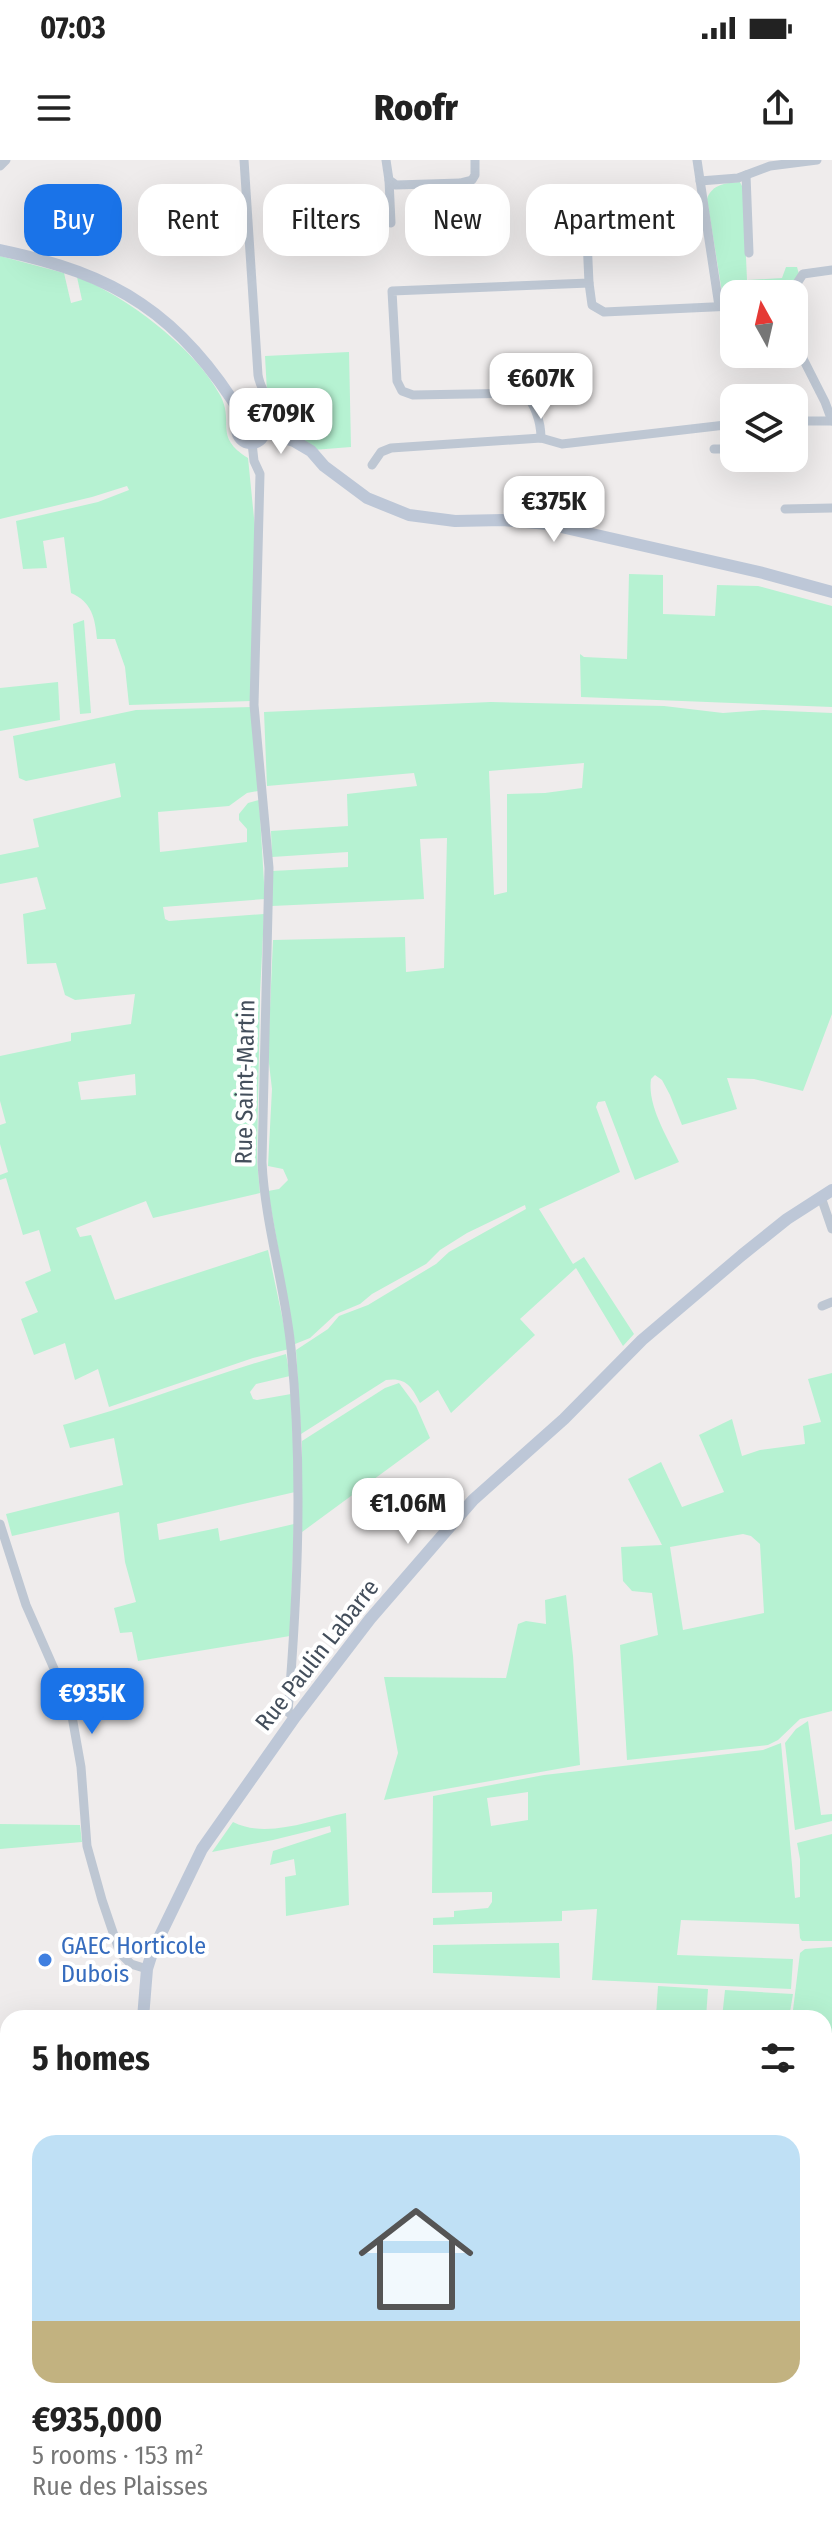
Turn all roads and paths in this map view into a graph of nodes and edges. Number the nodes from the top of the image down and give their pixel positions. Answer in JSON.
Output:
{"nodes":[{"id":1,"x":6,"y":160,"type":"edge"},
{"id":2,"x":244,"y":160,"type":"edge"},
{"id":3,"x":386,"y":160,"type":"edge"},
{"id":4,"x":475,"y":160,"type":"edge"},
{"id":5,"x":697,"y":160,"type":"edge"},
{"id":6,"x":817,"y":160,"type":"edge"},
{"id":7,"x":0,"y":166,"type":"edge"},
{"id":8,"x":746,"y":175,"type":"junction"},
{"id":9,"x":389,"y":180,"type":"junction"},
{"id":10,"x":700,"y":181,"type":"junction"},
{"id":11,"x":705,"y":222,"type":"junction"},
{"id":12,"x":391,"y":223,"type":"dead end"},
{"id":13,"x":0,"y":250,"type":"edge"},
{"id":14,"x":749,"y":253,"type":"dead end"},
{"id":15,"x":832,"y":270,"type":"edge"},
{"id":16,"x":799,"y":280,"type":"edge"},
{"id":17,"x":589,"y":283,"type":"junction"},
{"id":18,"x":719,"y":306,"type":"joint"},
{"id":19,"x":808,"y":368,"type":"edge"},
{"id":20,"x":258,"y":416,"type":"junction"},
{"id":21,"x":243,"y":417,"type":"junction"},
{"id":22,"x":808,"y":421,"type":"edge"},
{"id":23,"x":832,"y":421,"type":"edge"},
{"id":24,"x":720,"y":426,"type":"edge"},
{"id":25,"x":265,"y":432,"type":"junction"},
{"id":26,"x":541,"y":438,"type":"junction"},
{"id":27,"x":252,"y":443,"type":"junction"},
{"id":28,"x":714,"y":449,"type":"dead end"},
{"id":29,"x":720,"y":449,"type":"edge"},
{"id":30,"x":372,"y":465,"type":"dead end"},
{"id":31,"x":832,"y":508,"type":"edge"},
{"id":32,"x":785,"y":509,"type":"dead end"},
{"id":33,"x":832,"y":592,"type":"edge"},
{"id":34,"x":826,"y":1193,"type":"edge"},
{"id":35,"x":832,"y":1229,"type":"edge"},
{"id":36,"x":0,"y":1524,"type":"edge"},
{"id":37,"x":295,"y":1717,"type":"junction"},
{"id":38,"x":147,"y":1969,"type":"junction"},
{"id":39,"x":144,"y":2010,"type":"edge"}],
"edges":[{"from":1,"to":7,"type":"street"},
{"from":2,"to":20,"type":"street"},
{"from":3,"to":9,"type":"street"},
{"from":4,"to":9,"type":"street"},
{"from":5,"to":10,"type":"street"},
{"from":6,"to":8,"type":"street"},
{"from":8,"to":10,"type":"street"},
{"from":8,"to":14,"type":"street"},
{"from":9,"to":12,"type":"street"},
{"from":10,"to":11,"type":"street"},
{"from":11,"to":17,"type":"street"},
{"from":11,"to":18,"type":"street"},
{"from":13,"to":21,"type":"street"},
{"from":15,"to":16,"type":"street"},
{"from":17,"to":18,"type":"street"},
{"from":17,"to":26,"type":"street"},
{"from":19,"to":23,"type":"street"},
{"from":20,"to":21,"type":"street"},
{"from":20,"to":25,"type":"street"},
{"from":21,"to":27,"type":"street"},
{"from":22,"to":23,"type":"street"},
{"from":24,"to":26,"type":"street"},
{"from":25,"to":27,"type":"street"},
{"from":25,"to":33,"type":"street"},
{"from":26,"to":30,"type":"street"},
{"from":27,"to":37,"type":"street","name":"Rue Saint-Martin"},
{"from":28,"to":29,"type":"street"},
{"from":31,"to":32,"type":"street"},
{"from":34,"to":35,"type":"street"},
{"from":34,"to":37,"type":"street","name":"Rue Paulin Labarre"},
{"from":36,"to":38,"type":"street"},
{"from":37,"to":38,"type":"street","name":"Rue Paulin Labarre"},
{"from":38,"to":39,"type":"street","name":"Rue Paulin Labarre"}]}
